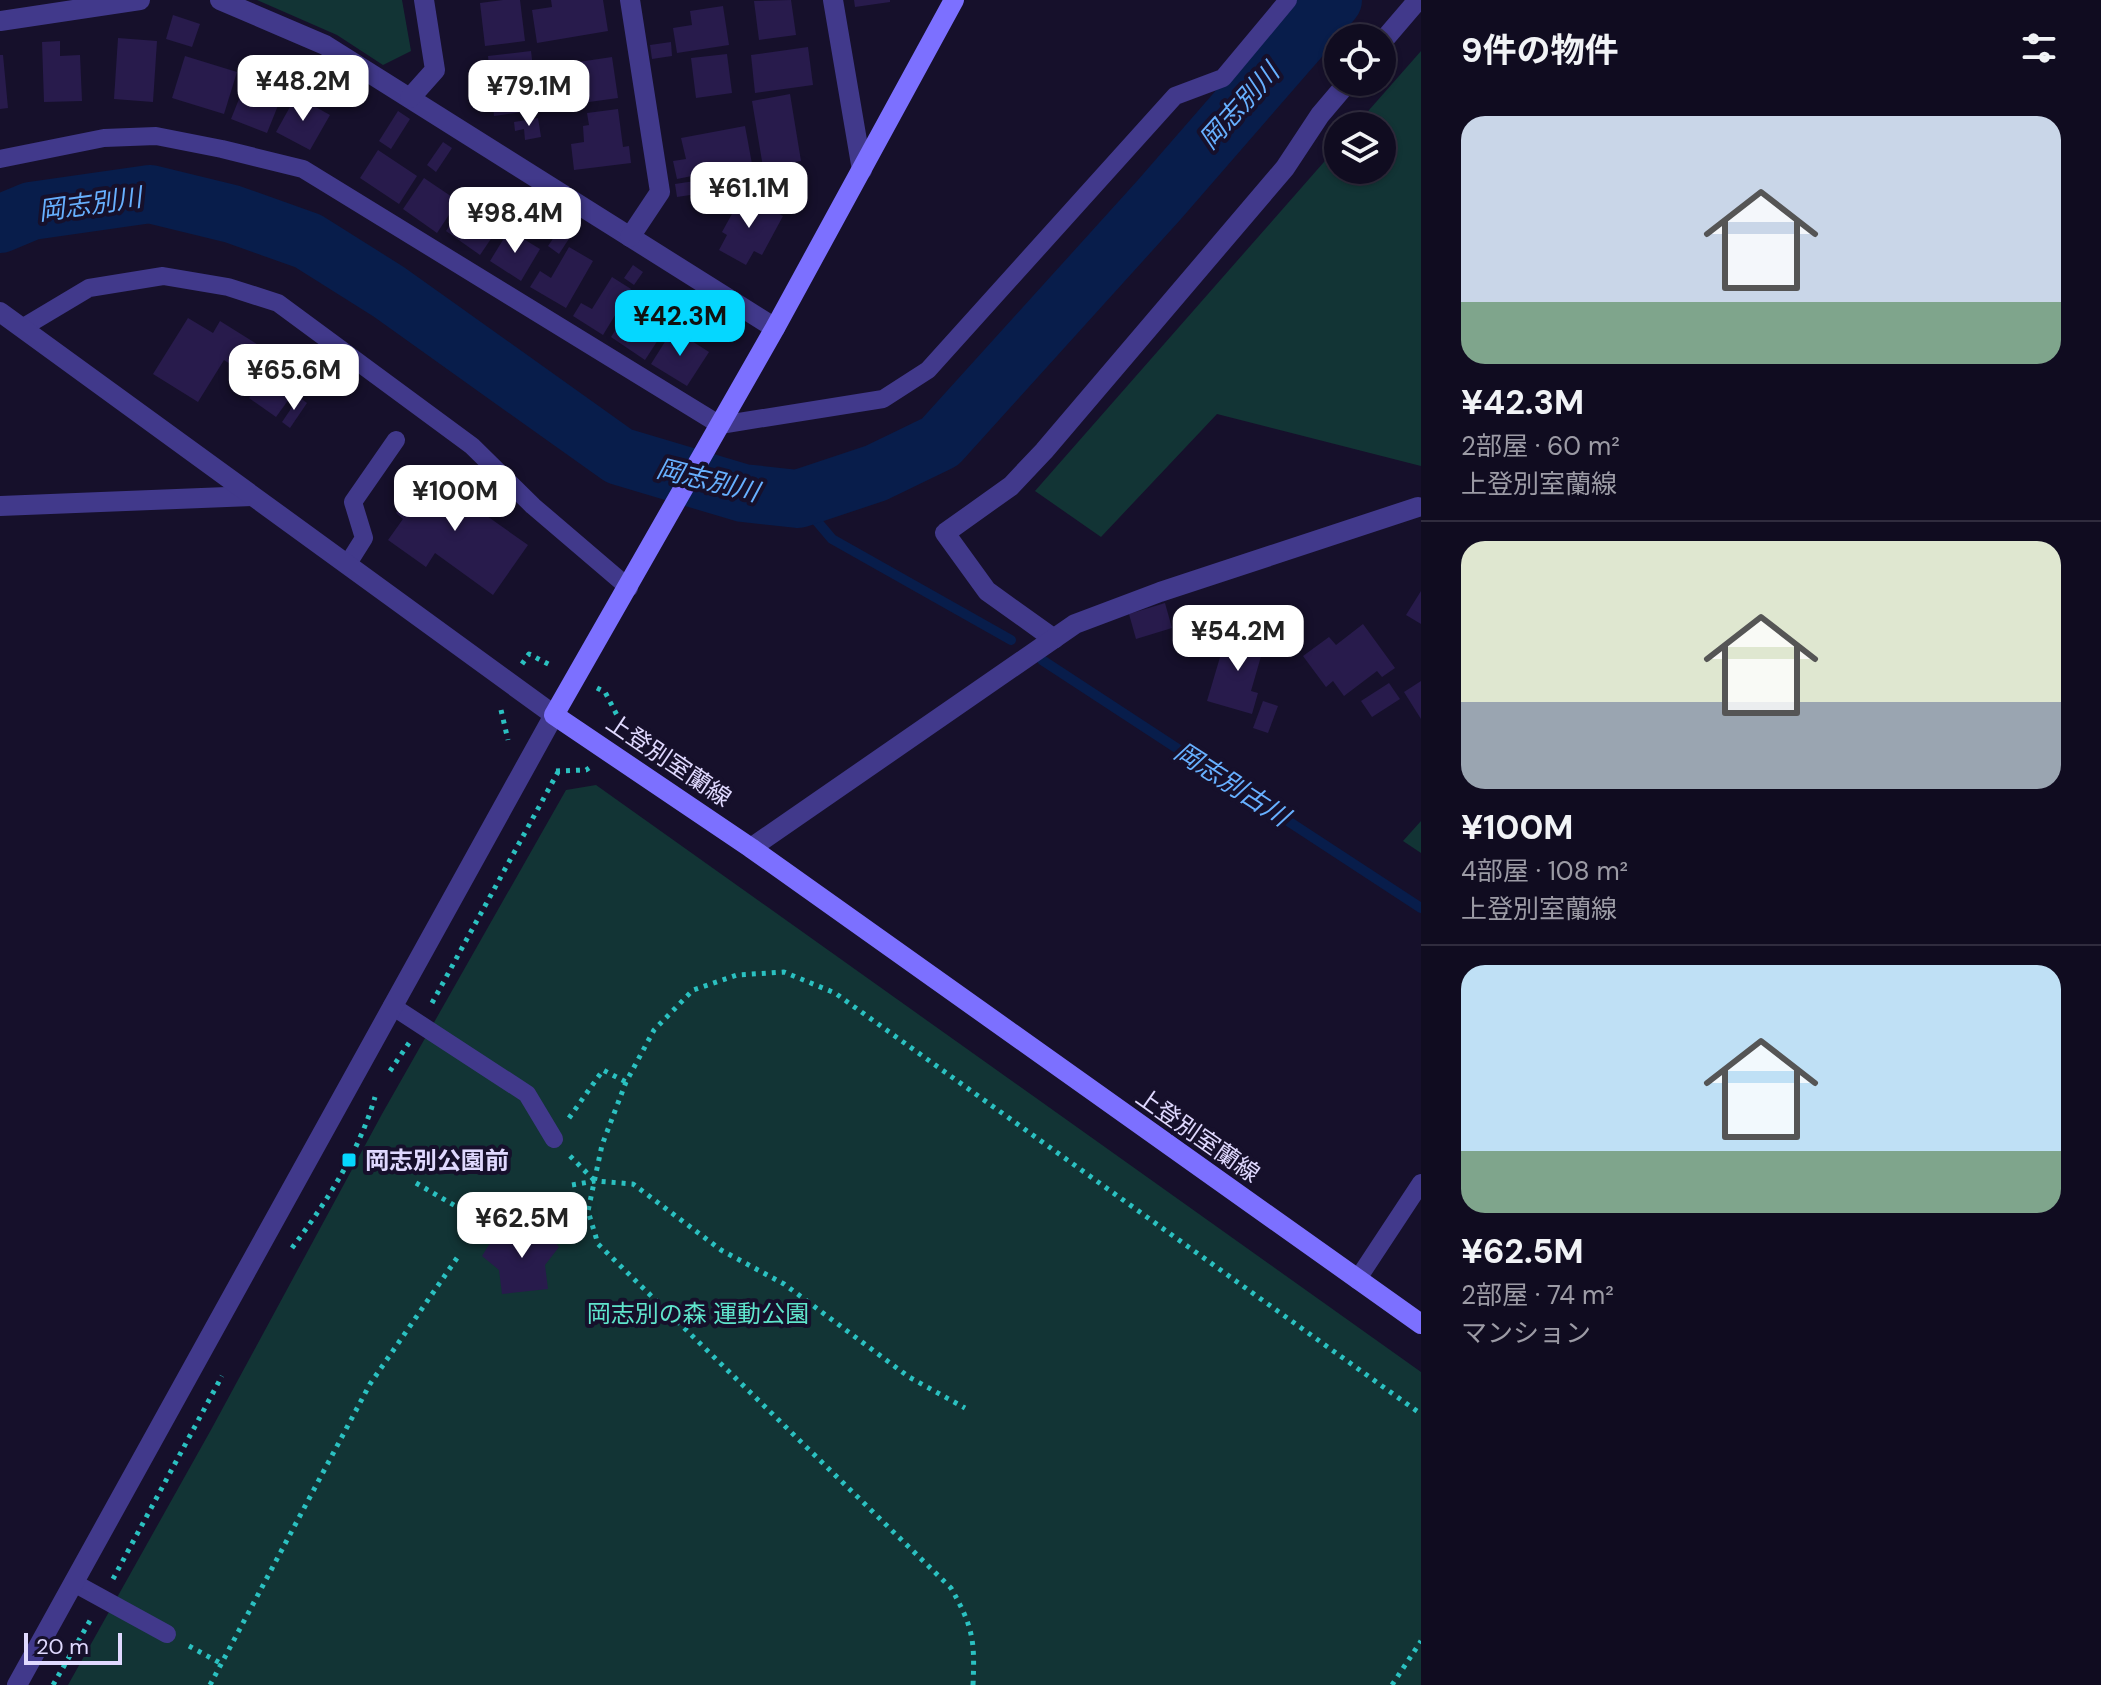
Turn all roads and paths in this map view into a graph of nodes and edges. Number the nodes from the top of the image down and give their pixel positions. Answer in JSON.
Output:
{"nodes":[{"id":1,"x":140,"y":0,"type":"edge"},
{"id":2,"x":220,"y":0,"type":"edge"},
{"id":3,"x":424,"y":0,"type":"edge"},
{"id":4,"x":630,"y":0,"type":"edge"},
{"id":5,"x":833,"y":0,"type":"edge"},
{"id":6,"x":954,"y":0,"type":"edge"},
{"id":7,"x":1288,"y":0,"type":"edge"},
{"id":8,"x":1418,"y":0,"type":"edge"},
{"id":9,"x":0,"y":21,"type":"edge"},
{"id":10,"x":1396,"y":26,"type":"edge"},
{"id":11,"x":1336,"y":96,"type":"edge"},
{"id":12,"x":410,"y":98,"type":"junction"},
{"id":13,"x":0,"y":159,"type":"edge"},
{"id":14,"x":862,"y":170,"type":"junction"},
{"id":15,"x":630,"y":237,"type":"junction"},
{"id":16,"x":0,"y":312,"type":"edge"},
{"id":17,"x":22,"y":328,"type":"junction"},
{"id":18,"x":775,"y":328,"type":"junction"},
{"id":19,"x":716,"y":433,"type":"junction"},
{"id":20,"x":396,"y":440,"type":"dead end"},
{"id":21,"x":252,"y":496,"type":"junction"},
{"id":22,"x":0,"y":506,"type":"edge"},
{"id":23,"x":1418,"y":507,"type":"dead end"},
{"id":24,"x":347,"y":565,"type":"junction"},
{"id":25,"x":629,"y":588,"type":"junction"},
{"id":26,"x":1054,"y":639,"type":"junction"},
{"id":27,"x":554,"y":715,"type":"junction"},
{"id":28,"x":558,"y":772,"type":"dead end"},
{"id":29,"x":751,"y":848,"type":"junction"},
{"id":30,"x":392,"y":1006,"type":"junction"},
{"id":31,"x":420,"y":1025,"type":"junction"},
{"id":32,"x":384,"y":1081,"type":"dead end"},
{"id":33,"x":626,"y":1082,"type":"junction"},
{"id":34,"x":377,"y":1092,"type":"dead end"},
{"id":35,"x":554,"y":1139,"type":"junction"},
{"id":36,"x":595,"y":1181,"type":"junction"},
{"id":37,"x":416,"y":1183,"type":"dead end"},
{"id":38,"x":1421,"y":1183,"type":"edge"},
{"id":39,"x":572,"y":1185,"type":"dead end"},
{"id":40,"x":459,"y":1208,"type":"dead end"},
{"id":41,"x":286,"y":1256,"type":"dead end"},
{"id":42,"x":457,"y":1258,"type":"dead end"},
{"id":43,"x":1357,"y":1280,"type":"junction"},
{"id":44,"x":1421,"y":1324,"type":"edge"},
{"id":45,"x":227,"y":1365,"type":"dead end"},
{"id":46,"x":965,"y":1408,"type":"dead end"},
{"id":47,"x":1421,"y":1414,"type":"edge"},
{"id":48,"x":74,"y":1583,"type":"junction"},
{"id":49,"x":103,"y":1597,"type":"junction"},
{"id":50,"x":167,"y":1634,"type":"joint"},
{"id":51,"x":1421,"y":1641,"type":"edge"},
{"id":52,"x":222,"y":1664,"type":"junction"},
{"id":53,"x":17,"y":1685,"type":"edge"},
{"id":54,"x":53,"y":1685,"type":"edge"},
{"id":55,"x":210,"y":1685,"type":"edge"},
{"id":56,"x":973,"y":1685,"type":"edge"},
{"id":57,"x":1392,"y":1685,"type":"edge"}],
"edges":[{"from":1,"to":9,"type":"street"},
{"from":2,"to":12,"type":"street"},
{"from":3,"to":12,"type":"street"},
{"from":4,"to":15,"type":"street"},
{"from":5,"to":14,"type":"street"},
{"from":6,"to":14,"type":"main road"},
{"from":7,"to":19,"type":"lane"},
{"from":8,"to":10,"type":"street"},
{"from":11,"to":26,"type":"street"},
{"from":12,"to":15,"type":"street"},
{"from":13,"to":19,"type":"lane"},
{"from":14,"to":18,"type":"main road"},
{"from":15,"to":18,"type":"street"},
{"from":16,"to":17,"type":"street"},
{"from":17,"to":21,"type":"street"},
{"from":17,"to":25,"type":"lane"},
{"from":18,"to":19,"type":"main road"},
{"from":19,"to":25,"type":"main road"},
{"from":20,"to":24,"type":"lane"},
{"from":21,"to":22,"type":"street"},
{"from":21,"to":24,"type":"street"},
{"from":23,"to":26,"type":"street"},
{"from":24,"to":27,"type":"street"},
{"from":25,"to":27,"type":"main road"},
{"from":26,"to":29,"type":"street"},
{"from":27,"to":29,"type":"main road","name":"上登別室蘭線"},
{"from":27,"to":30,"type":"street"},
{"from":28,"to":31,"type":"path"},
{"from":29,"to":43,"type":"main road","name":"上登別室蘭線"},
{"from":30,"to":31,"type":"lane"},
{"from":30,"to":48,"type":"street"},
{"from":31,"to":32,"type":"path"},
{"from":31,"to":35,"type":"lane"},
{"from":33,"to":35,"type":"path"},
{"from":33,"to":36,"type":"path"},
{"from":33,"to":47,"type":"path"},
{"from":34,"to":41,"type":"path"},
{"from":35,"to":36,"type":"path"},
{"from":36,"to":39,"type":"path"},
{"from":36,"to":46,"type":"path"},
{"from":36,"to":56,"type":"path"},
{"from":37,"to":40,"type":"path"},
{"from":38,"to":43,"type":"lane"},
{"from":42,"to":52,"type":"path"},
{"from":43,"to":44,"type":"main road","name":"上登別室蘭線"},
{"from":45,"to":49,"type":"path"},
{"from":48,"to":49,"type":"lane"},
{"from":48,"to":53,"type":"street"},
{"from":49,"to":50,"type":"lane"},
{"from":49,"to":54,"type":"path"},
{"from":50,"to":52,"type":"path"},
{"from":51,"to":57,"type":"path"},
{"from":52,"to":55,"type":"path"}]}
